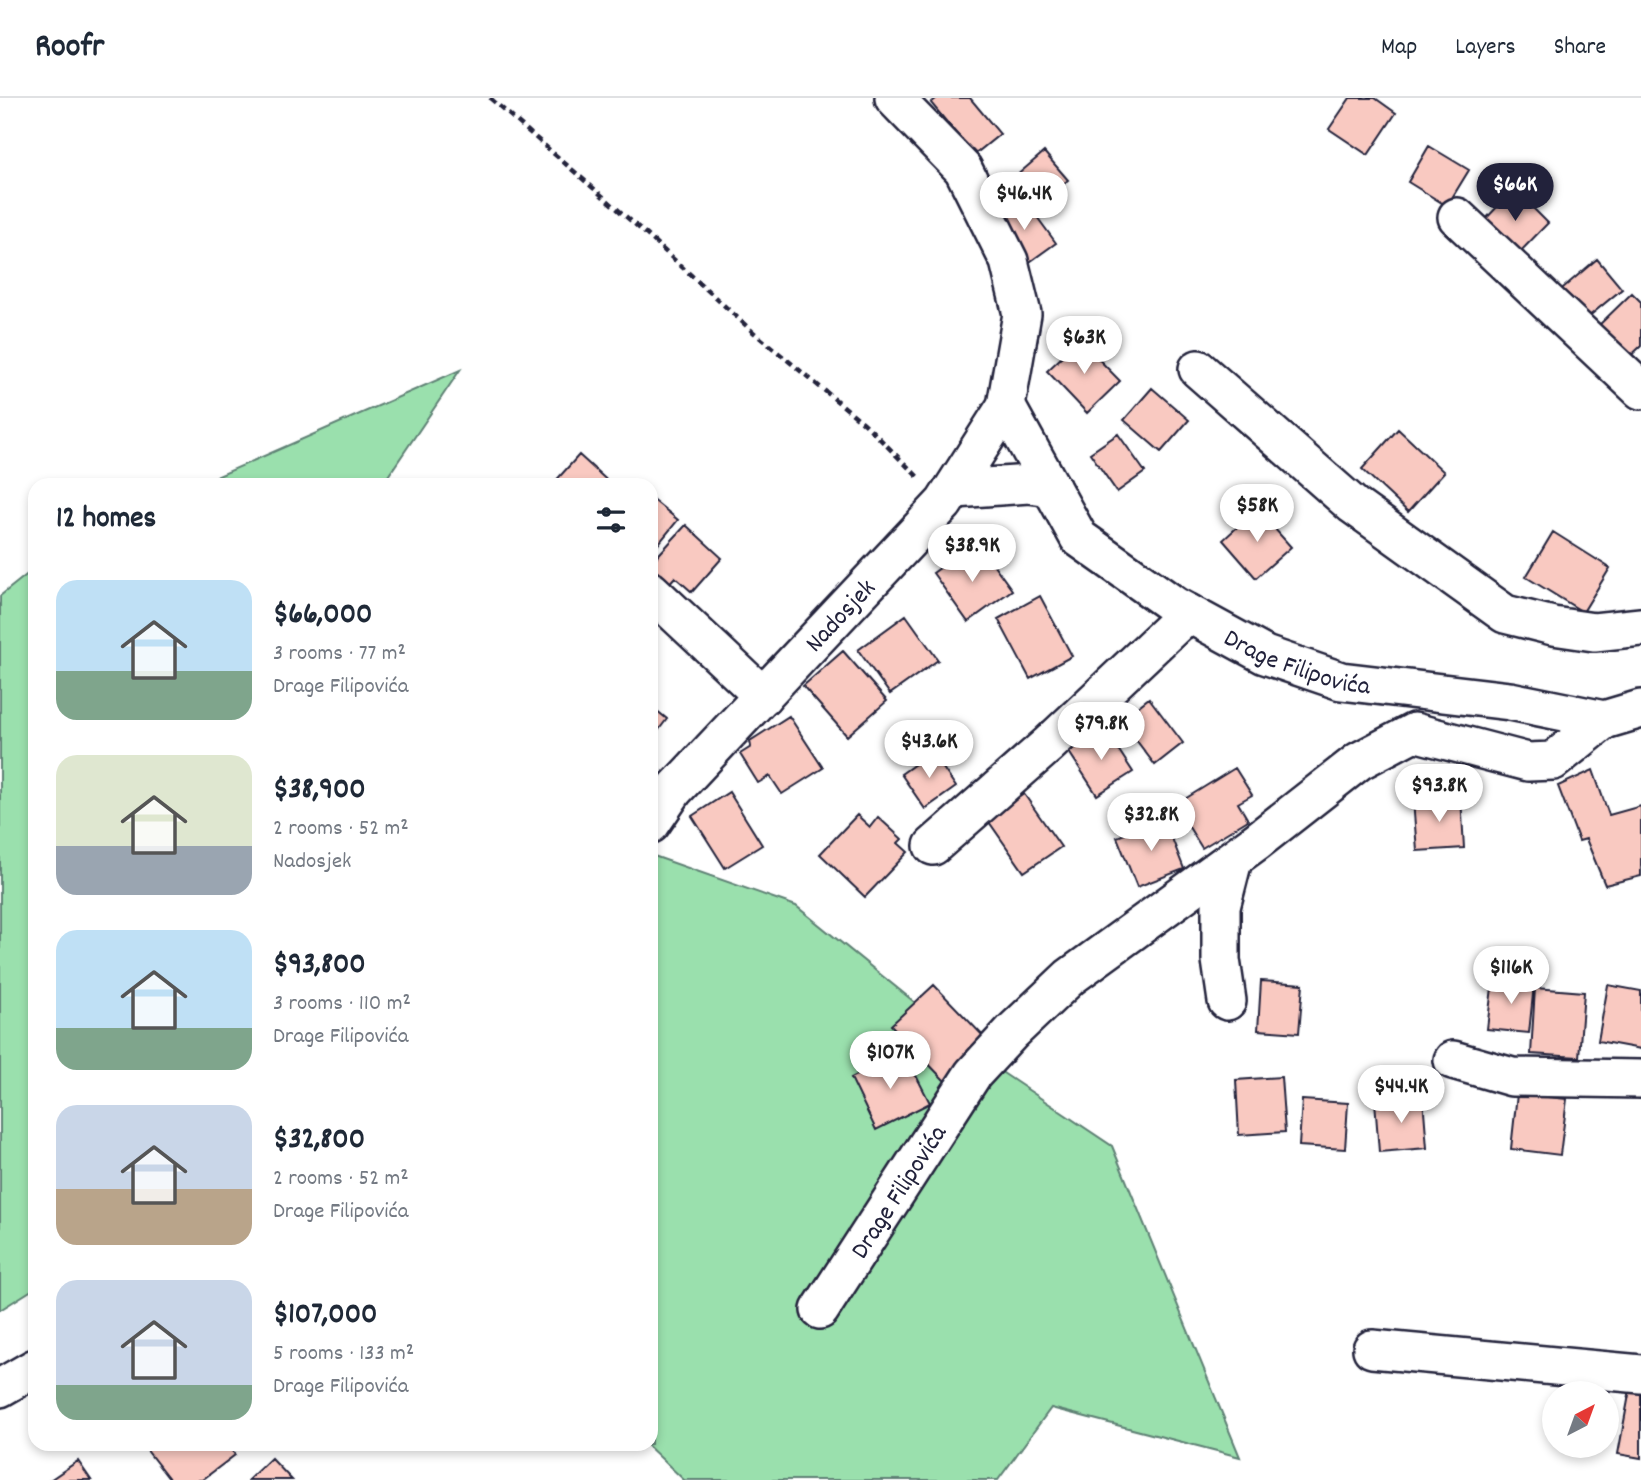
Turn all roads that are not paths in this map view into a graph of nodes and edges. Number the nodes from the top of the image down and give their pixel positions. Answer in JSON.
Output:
{"nodes":[{"id":1,"x":894,"y":98,"type":"edge"},
{"id":2,"x":1457,"y":217,"type":"dead end"},
{"id":3,"x":1198,"y":369,"type":"dead end"},
{"id":4,"x":1641,"y":390,"type":"edge"},
{"id":5,"x":1006,"y":406,"type":"junction"},
{"id":6,"x":1051,"y":487,"type":"junction"},
{"id":7,"x":949,"y":496,"type":"junction"},
{"id":8,"x":658,"y":598,"type":"edge"},
{"id":9,"x":1188,"y":613,"type":"junction"},
{"id":10,"x":1641,"y":627,"type":"edge"},
{"id":11,"x":763,"y":696,"type":"junction"},
{"id":12,"x":1641,"y":709,"type":"edge"},
{"id":13,"x":1604,"y":719,"type":"junction"},
{"id":14,"x":658,"y":814,"type":"edge"},
{"id":15,"x":933,"y":846,"type":"dead end"},
{"id":16,"x":1233,"y":860,"type":"junction"},
{"id":17,"x":1227,"y":1001,"type":"dead end"},
{"id":18,"x":1453,"y":1060,"type":"dead end"},
{"id":19,"x":1641,"y":1079,"type":"edge"},
{"id":20,"x":820,"y":1310,"type":"dead end"},
{"id":21,"x":1372,"y":1349,"type":"dead end"},
{"id":22,"x":28,"y":1372,"type":"edge"},
{"id":23,"x":1641,"y":1374,"type":"edge"},
{"id":24,"x":0,"y":1388,"type":"edge"}],
"edges":[{"from":1,"to":5,"type":"street","name":"Nadosjek"},
{"from":2,"to":4,"type":"street"},
{"from":3,"to":10,"type":"street"},
{"from":5,"to":6,"type":"street","name":"Drage Filipovića"},
{"from":5,"to":7,"type":"street","name":"Nadosjek"},
{"from":6,"to":7,"type":"street"},
{"from":6,"to":9,"type":"street","name":"Drage Filipovića"},
{"from":7,"to":11,"type":"street","name":"Nadosjek"},
{"from":8,"to":11,"type":"street"},
{"from":9,"to":13,"type":"street","name":"Drage Filipovića"},
{"from":9,"to":15,"type":"street"},
{"from":11,"to":14,"type":"street","name":"Nadosjek"},
{"from":12,"to":13,"type":"street","name":"Drage Filipovića"},
{"from":13,"to":16,"type":"street","name":"Drage Filipovića"},
{"from":16,"to":17,"type":"street"},
{"from":16,"to":20,"type":"street","name":"Drage Filipovića"},
{"from":18,"to":19,"type":"street"},
{"from":21,"to":23,"type":"street"},
{"from":22,"to":24,"type":"street"}]}
